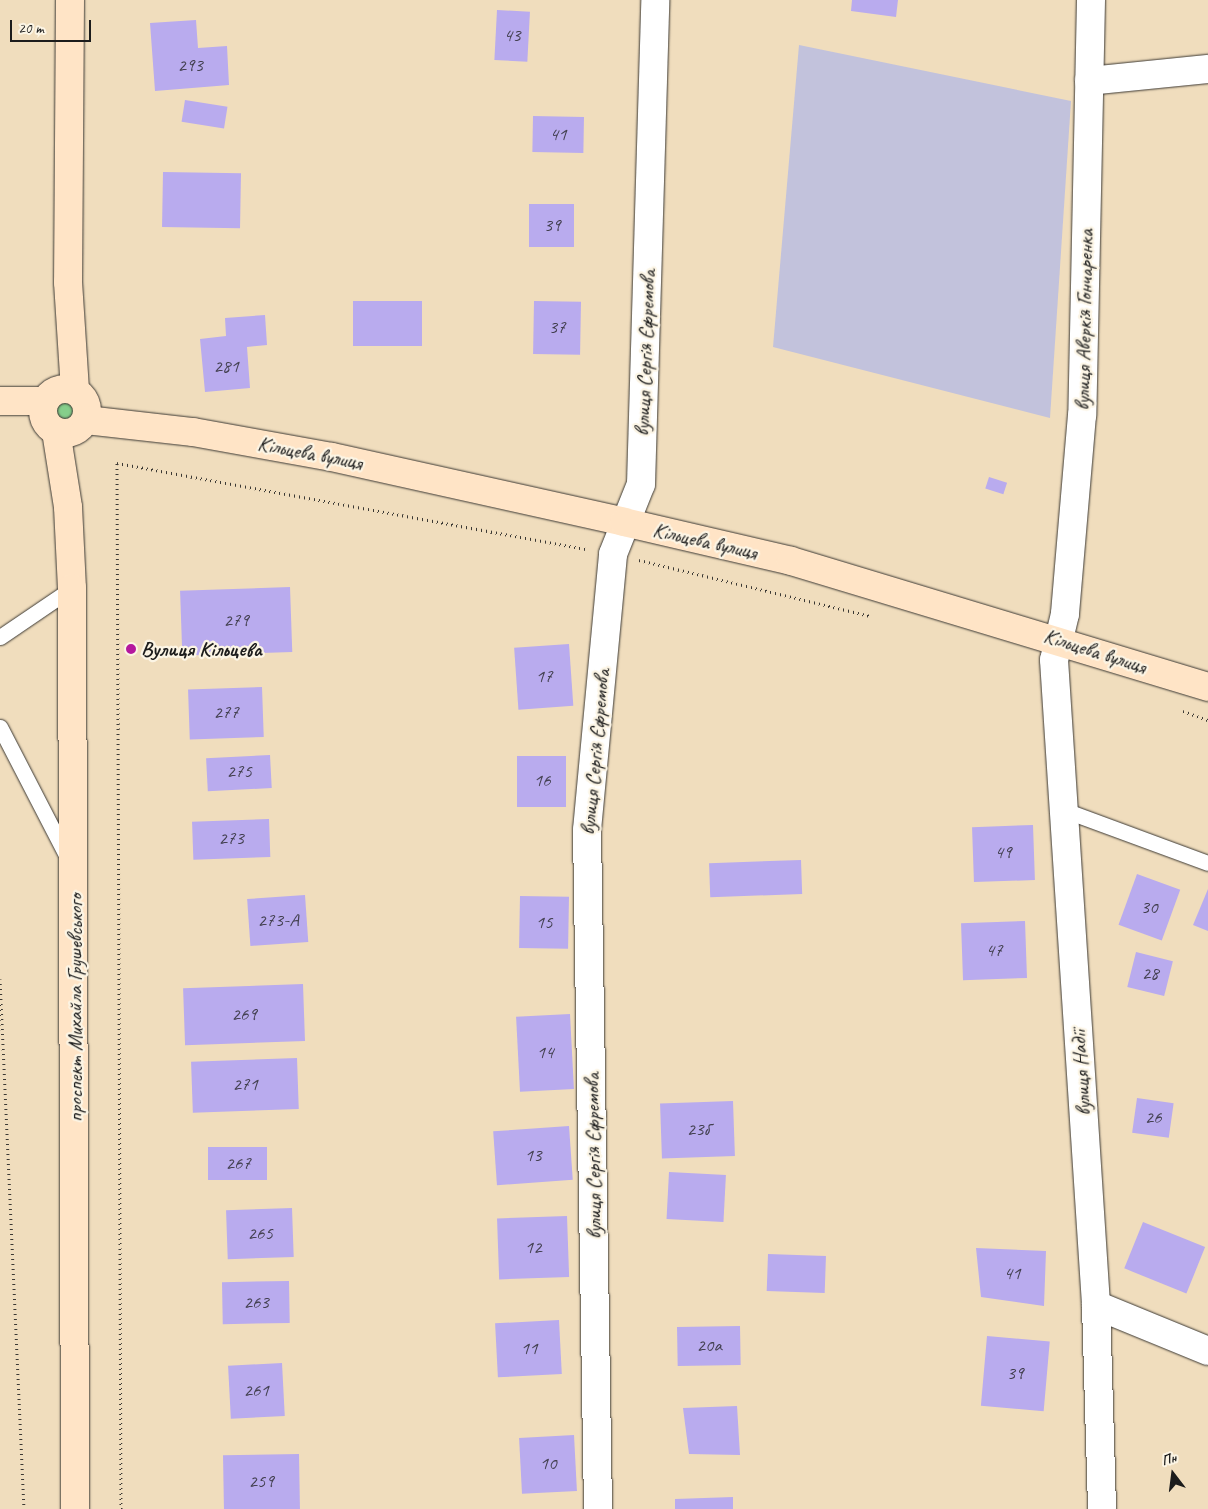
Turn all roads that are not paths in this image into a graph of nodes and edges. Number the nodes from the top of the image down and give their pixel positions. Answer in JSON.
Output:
{"nodes":[{"id":1,"x":70,"y":0,"type":"edge"},
{"id":2,"x":655,"y":0,"type":"edge"},
{"id":3,"x":1091,"y":0,"type":"edge"},
{"id":4,"x":1208,"y":69,"type":"edge"},
{"id":5,"x":1089,"y":81,"type":"junction"},
{"id":6,"x":0,"y":401,"type":"edge"},
{"id":7,"x":65,"y":411,"type":"junction"},
{"id":8,"x":0,"y":412,"type":"edge"},
{"id":9,"x":624,"y":522,"type":"junction"},
{"id":10,"x":72,"y":588,"type":"junction"},
{"id":11,"x":0,"y":637,"type":"edge"},
{"id":12,"x":1058,"y":639,"type":"junction"},
{"id":13,"x":1208,"y":687,"type":"edge"},
{"id":14,"x":0,"y":727,"type":"edge"},
{"id":15,"x":1064,"y":810,"type":"junction"},
{"id":16,"x":1208,"y":863,"type":"edge"},
{"id":17,"x":75,"y":872,"type":"junction"},
{"id":18,"x":1096,"y":1305,"type":"junction"},
{"id":19,"x":1208,"y":1351,"type":"edge"},
{"id":20,"x":75,"y":1509,"type":"edge"},
{"id":21,"x":598,"y":1509,"type":"edge"},
{"id":22,"x":1102,"y":1509,"type":"edge"}],
"edges":[{"from":1,"to":7,"type":"street","name":"проспект Михайла Грушевського"},
{"from":2,"to":9,"type":"street","name":"вулиця Сергія Єфремова"},
{"from":3,"to":5,"type":"street","name":"вулиця Аверкія Гончаренка"},
{"from":4,"to":5,"type":"street"},
{"from":5,"to":12,"type":"street","name":"вулиця Аверкія Гончаренка"},
{"from":6,"to":7,"type":"street","name":"Кільцева вулиця"},
{"from":7,"to":8,"type":"street","name":"Кільцева вулиця"},
{"from":7,"to":9,"type":"street","name":"Кільцева вулиця"},
{"from":7,"to":10,"type":"street","name":"проспект Михайла Грушевського"},
{"from":9,"to":12,"type":"street","name":"Кільцева вулиця"},
{"from":9,"to":21,"type":"street","name":"вулиця Сергія Єфремова"},
{"from":10,"to":11,"type":"lane"},
{"from":10,"to":17,"type":"street","name":"проспект Михайла Грушевського"},
{"from":12,"to":13,"type":"street","name":"Кільцева вулиця"},
{"from":12,"to":15,"type":"street","name":"вулиця Надії"},
{"from":14,"to":17,"type":"lane"},
{"from":15,"to":16,"type":"lane"},
{"from":15,"to":18,"type":"street","name":"вулиця Надії"},
{"from":17,"to":20,"type":"street","name":"проспект Михайла Грушевського"},
{"from":18,"to":19,"type":"street"},
{"from":18,"to":22,"type":"street","name":"вулиця Надії"}]}
